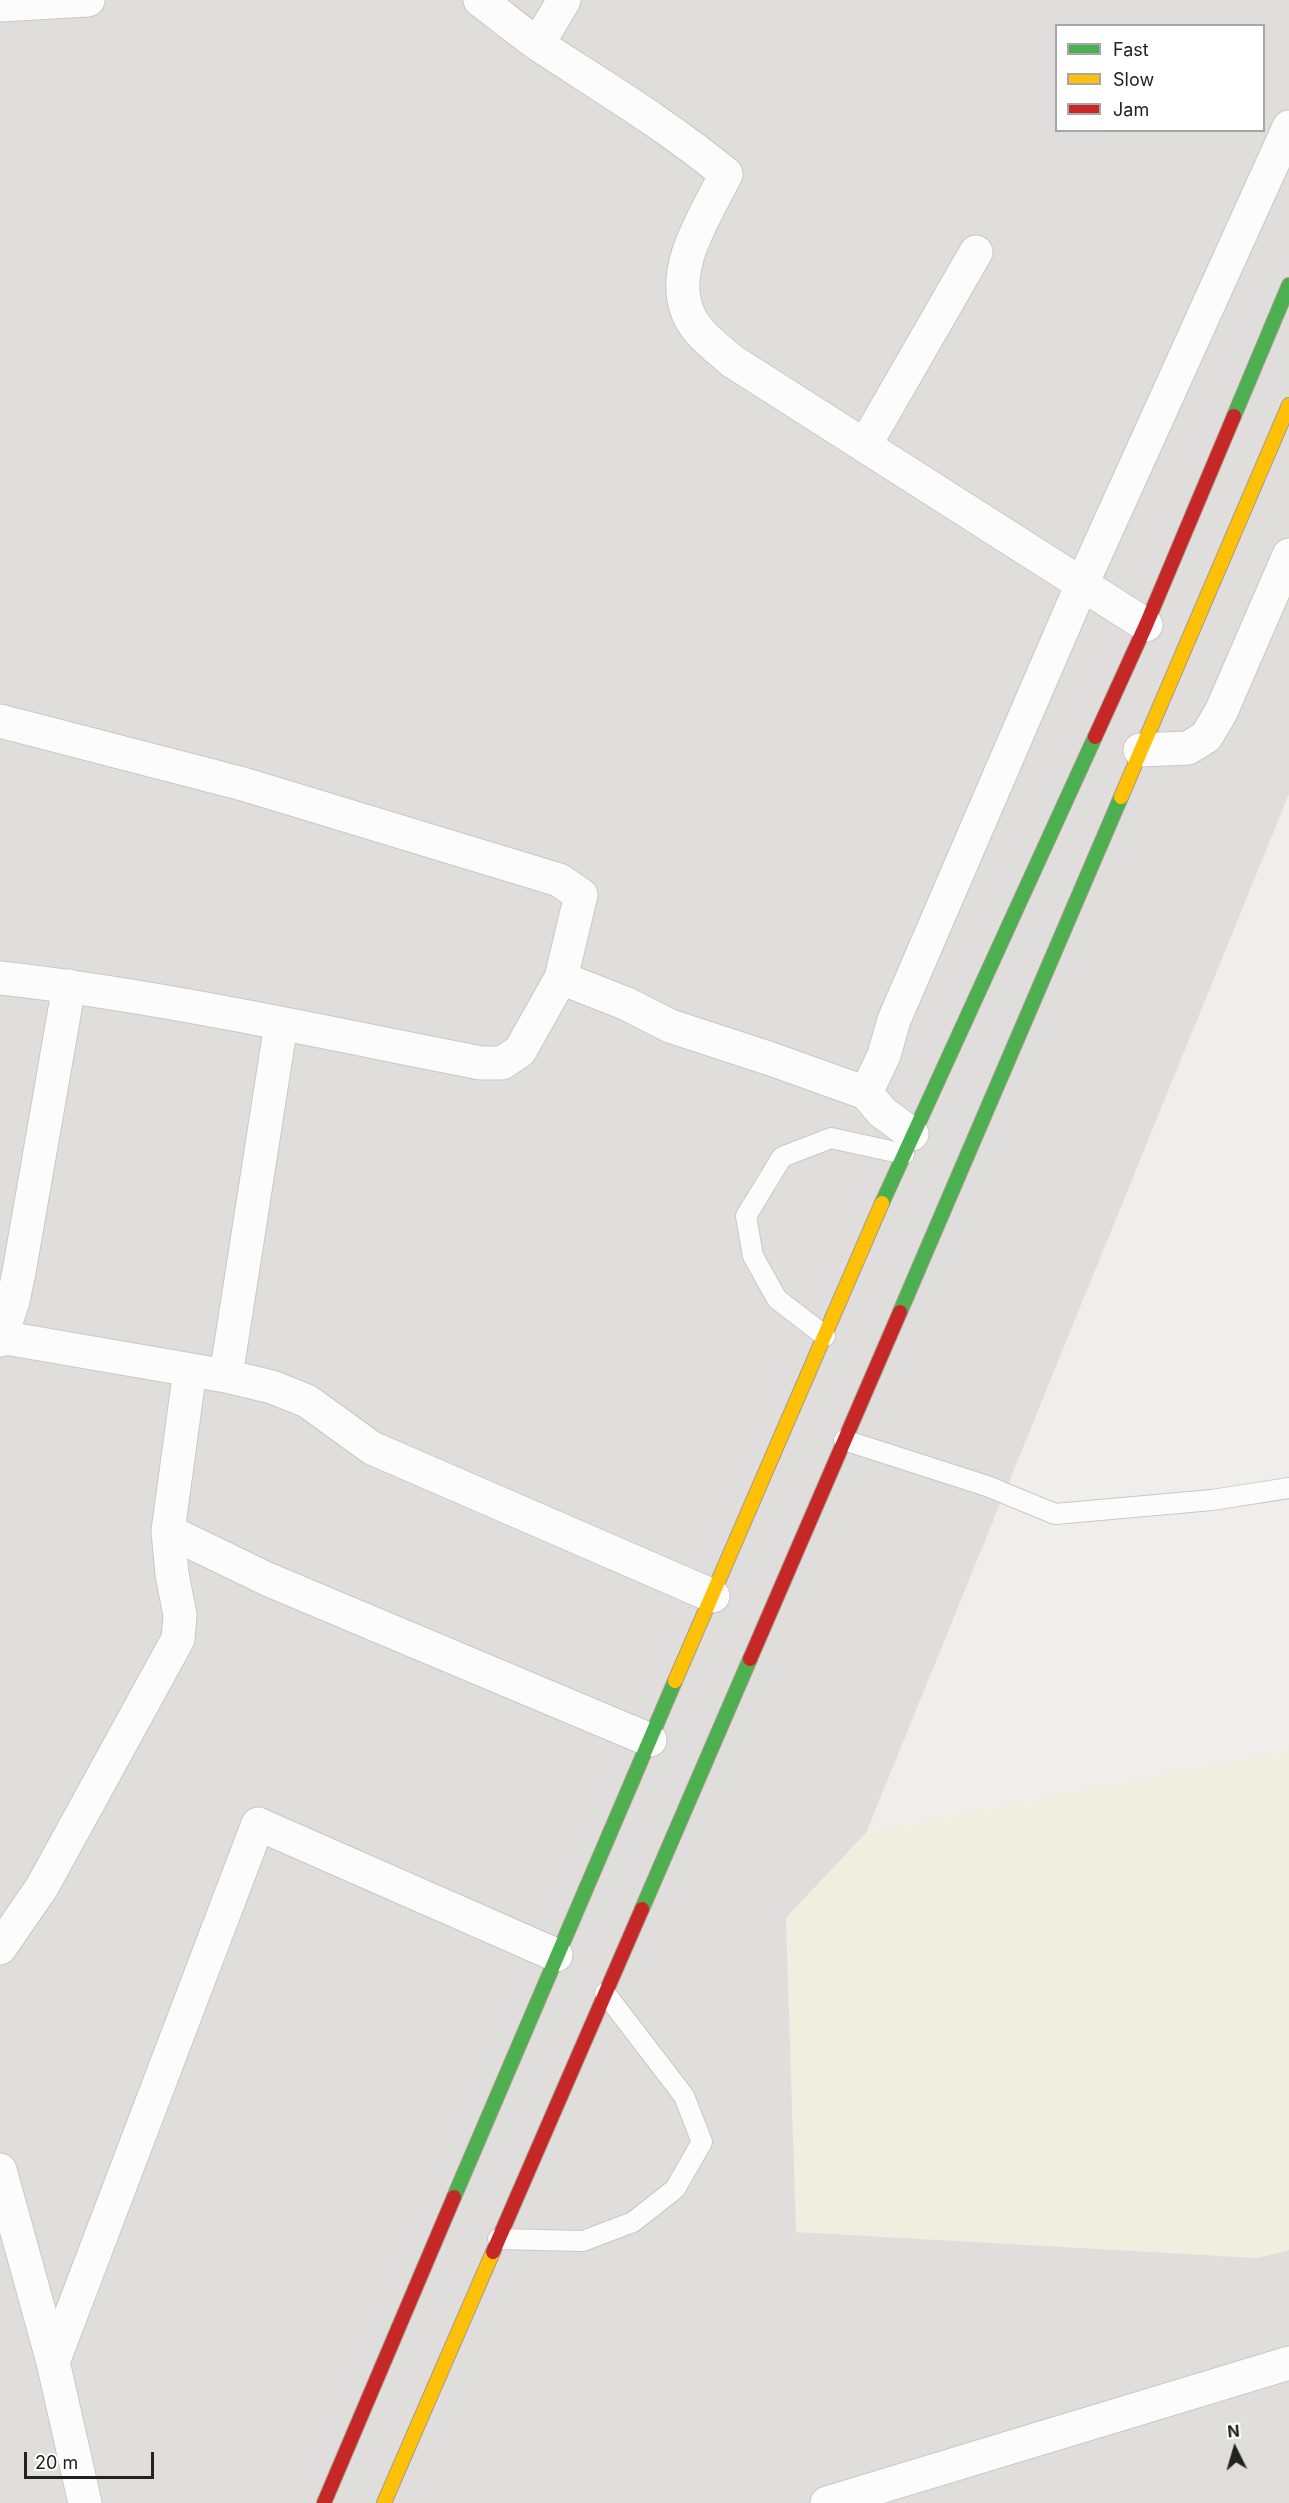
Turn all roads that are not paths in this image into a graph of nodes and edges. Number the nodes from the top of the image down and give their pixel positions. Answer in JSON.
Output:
{"nodes":[{"id":1,"x":88,"y":0,"type":"edge"},
{"id":2,"x":480,"y":0,"type":"edge"},
{"id":3,"x":564,"y":0,"type":"edge"},
{"id":4,"x":5,"y":3,"type":"edge"},
{"id":5,"x":538,"y":44,"type":"junction"},
{"id":6,"x":1289,"y":127,"type":"edge"},
{"id":7,"x":976,"y":252,"type":"dead end"},
{"id":8,"x":1289,"y":285,"type":"edge"},
{"id":9,"x":1289,"y":405,"type":"edge"},
{"id":10,"x":865,"y":445,"type":"junction"},
{"id":11,"x":1289,"y":555,"type":"edge"},
{"id":12,"x":1082,"y":584,"type":"junction"},
{"id":13,"x":1146,"y":625,"type":"junction"},
{"id":14,"x":0,"y":721,"type":"edge"},
{"id":15,"x":1140,"y":750,"type":"junction"},
{"id":16,"x":0,"y":978,"type":"edge"},
{"id":17,"x":561,"y":978,"type":"junction"},
{"id":18,"x":69,"y":986,"type":"junction"},
{"id":19,"x":281,"y":1024,"type":"junction"},
{"id":20,"x":866,"y":1093,"type":"junction"},
{"id":21,"x":908,"y":1144,"type":"junction"},
{"id":22,"x":825,"y":1336,"type":"junction"},
{"id":23,"x":0,"y":1338,"type":"edge"},
{"id":24,"x":190,"y":1370,"type":"junction"},
{"id":25,"x":226,"y":1376,"type":"junction"},
{"id":26,"x":844,"y":1440,"type":"junction"},
{"id":27,"x":1289,"y":1488,"type":"edge"},
{"id":28,"x":168,"y":1531,"type":"junction"},
{"id":29,"x":713,"y":1596,"type":"junction"},
{"id":30,"x":650,"y":1740,"type":"junction"},
{"id":31,"x":0,"y":1948,"type":"edge"},
{"id":32,"x":556,"y":1955,"type":"junction"},
{"id":33,"x":605,"y":1993,"type":"junction"},
{"id":34,"x":0,"y":2170,"type":"edge"},
{"id":35,"x":498,"y":2239,"type":"junction"},
{"id":36,"x":52,"y":2362,"type":"junction"},
{"id":37,"x":1289,"y":2363,"type":"edge"},
{"id":38,"x":86,"y":2503,"type":"edge"},
{"id":39,"x":324,"y":2503,"type":"edge"},
{"id":40,"x":384,"y":2503,"type":"edge"},
{"id":41,"x":827,"y":2503,"type":"edge"}],
"edges":[{"from":1,"to":4,"type":"street"},
{"from":2,"to":5,"type":"street"},
{"from":3,"to":5,"type":"street"},
{"from":5,"to":10,"type":"street"},
{"from":6,"to":12,"type":"street"},
{"from":7,"to":10,"type":"street"},
{"from":8,"to":13,"type":"main road"},
{"from":9,"to":15,"type":"main road"},
{"from":10,"to":12,"type":"street"},
{"from":11,"to":15,"type":"street"},
{"from":12,"to":13,"type":"street"},
{"from":12,"to":20,"type":"street"},
{"from":13,"to":21,"type":"main road"},
{"from":14,"to":17,"type":"street"},
{"from":15,"to":26,"type":"main road"},
{"from":16,"to":18,"type":"street"},
{"from":17,"to":19,"type":"street"},
{"from":17,"to":20,"type":"street"},
{"from":18,"to":19,"type":"street"},
{"from":18,"to":23,"type":"street"},
{"from":19,"to":25,"type":"street"},
{"from":20,"to":21,"type":"street"},
{"from":21,"to":22,"type":"main road"},
{"from":21,"to":22,"type":"lane"},
{"from":22,"to":29,"type":"main road"},
{"from":23,"to":24,"type":"street"},
{"from":24,"to":25,"type":"street"},
{"from":24,"to":28,"type":"street"},
{"from":25,"to":29,"type":"street"},
{"from":26,"to":27,"type":"lane"},
{"from":26,"to":33,"type":"main road"},
{"from":28,"to":30,"type":"street"},
{"from":28,"to":31,"type":"street"},
{"from":29,"to":30,"type":"main road"},
{"from":30,"to":32,"type":"main road"},
{"from":32,"to":36,"type":"street"},
{"from":32,"to":39,"type":"main road"},
{"from":33,"to":35,"type":"main road"},
{"from":33,"to":35,"type":"lane"},
{"from":34,"to":36,"type":"street"},
{"from":35,"to":40,"type":"main road"},
{"from":36,"to":38,"type":"street"},
{"from":37,"to":41,"type":"street"}]}
